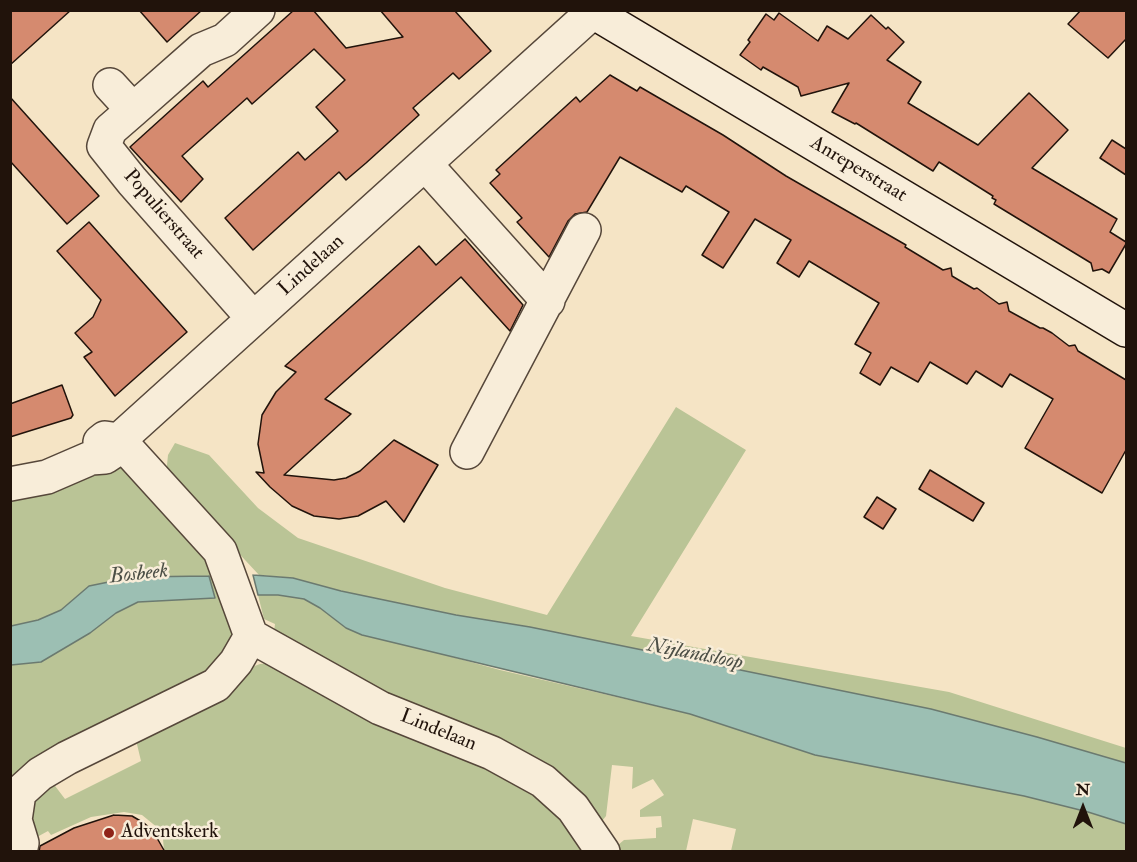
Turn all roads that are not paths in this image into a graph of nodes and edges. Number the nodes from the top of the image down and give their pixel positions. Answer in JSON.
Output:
{"nodes":[{"id":1,"x":258,"y":10,"type":"edge"},
{"id":2,"x":593,"y":11,"type":"edge"},
{"id":3,"x":110,"y":85,"type":"dead end"},
{"id":4,"x":133,"y":110,"type":"junction"},
{"id":5,"x":426,"y":165,"type":"junction"},
{"id":6,"x":584,"y":230,"type":"dead end"},
{"id":7,"x":548,"y":301,"type":"junction"},
{"id":8,"x":253,"y":318,"type":"junction"},
{"id":9,"x":1126,"y":330,"type":"edge"},
{"id":10,"x":119,"y":440,"type":"junction"},
{"id":11,"x":467,"y":452,"type":"dead end"},
{"id":12,"x":10,"y":484,"type":"edge"},
{"id":13,"x":251,"y":636,"type":"junction"},
{"id":14,"x":20,"y":852,"type":"edge"},
{"id":15,"x":603,"y":852,"type":"edge"}],
"edges":[{"from":1,"to":4,"type":"street","name":"Populierstraat"},
{"from":2,"to":5,"type":"street","name":"Lindelaan"},
{"from":2,"to":9,"type":"street","name":"Anreperstraat"},
{"from":3,"to":4,"type":"street"},
{"from":4,"to":8,"type":"street","name":"Populierstraat"},
{"from":5,"to":7,"type":"street"},
{"from":5,"to":8,"type":"street","name":"Lindelaan"},
{"from":6,"to":7,"type":"street"},
{"from":7,"to":11,"type":"street"},
{"from":8,"to":10,"type":"street","name":"Lindelaan"},
{"from":10,"to":12,"type":"street","name":"Lindelaan"},
{"from":10,"to":13,"type":"street"},
{"from":13,"to":14,"type":"street"},
{"from":13,"to":15,"type":"street","name":"Lindelaan"}]}
